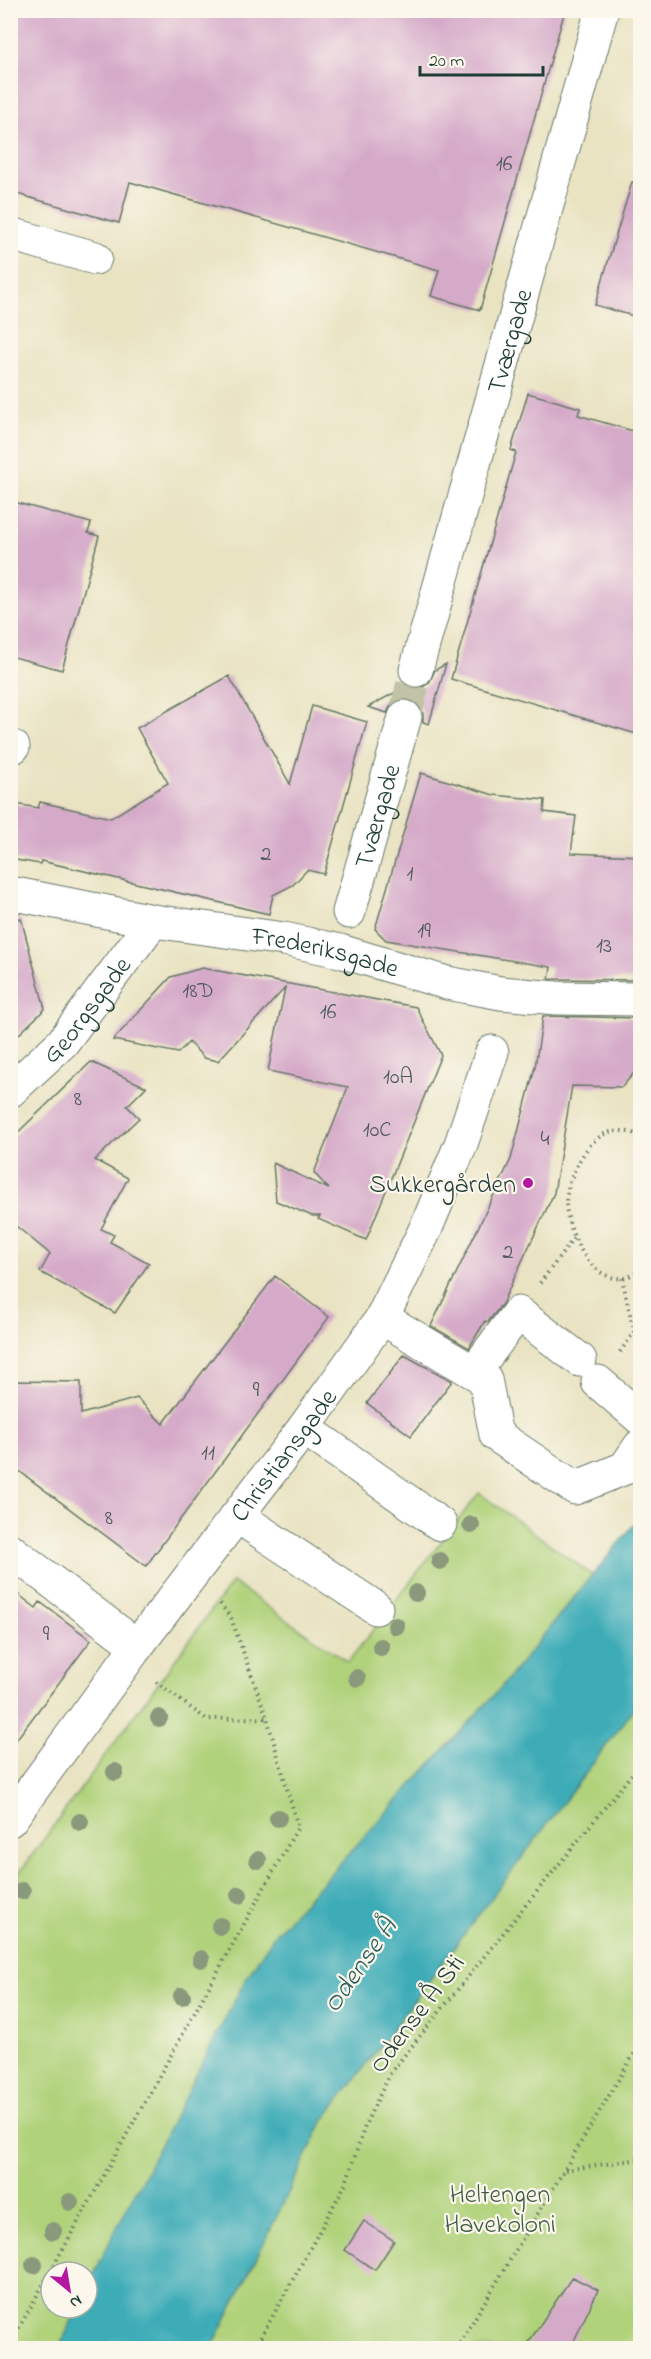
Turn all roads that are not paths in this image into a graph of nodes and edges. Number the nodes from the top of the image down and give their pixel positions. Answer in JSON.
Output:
{"nodes":[{"id":1,"x":602,"y":10,"type":"edge"},
{"id":2,"x":10,"y":234,"type":"edge"},
{"id":3,"x":95,"y":258,"type":"dead end"},
{"id":4,"x":416,"y":670,"type":"tunnel mouth"},
{"id":5,"x":405,"y":717,"type":"tunnel mouth"},
{"id":6,"x":10,"y":893,"type":"edge"},
{"id":7,"x":350,"y":912,"type":"dead end"},
{"id":8,"x":166,"y":923,"type":"junction"},
{"id":9,"x":640,"y":999,"type":"edge"},
{"id":10,"x":492,"y":1052,"type":"dead end"},
{"id":11,"x":10,"y":1091,"type":"edge"},
{"id":12,"x":382,"y":1318,"type":"junction"},
{"id":13,"x":474,"y":1372,"type":"junction"},
{"id":14,"x":640,"y":1418,"type":"edge"},
{"id":15,"x":304,"y":1428,"type":"junction"},
{"id":16,"x":640,"y":1446,"type":"edge"},
{"id":17,"x":237,"y":1516,"type":"junction"},
{"id":18,"x":440,"y":1524,"type":"dead end"},
{"id":19,"x":10,"y":1550,"type":"edge"},
{"id":20,"x":376,"y":1608,"type":"dead end"},
{"id":21,"x":132,"y":1653,"type":"junction"},
{"id":22,"x":10,"y":1820,"type":"edge"}],
"edges":[{"from":1,"to":4,"type":"street","name":"Tværgade"},
{"from":2,"to":3,"type":"street"},
{"from":5,"to":7,"type":"street","name":"Tværgade"},
{"from":6,"to":8,"type":"street","name":"Frederiksgade"},
{"from":8,"to":9,"type":"street","name":"Frederiksgade"},
{"from":8,"to":11,"type":"street","name":"Georgsgade"},
{"from":10,"to":12,"type":"street","name":"Christiansgade"},
{"from":12,"to":13,"type":"street"},
{"from":12,"to":15,"type":"street","name":"Christiansgade"},
{"from":13,"to":14,"type":"street"},
{"from":13,"to":16,"type":"street"},
{"from":15,"to":17,"type":"street","name":"Christiansgade"},
{"from":15,"to":18,"type":"street"},
{"from":17,"to":20,"type":"street"},
{"from":17,"to":21,"type":"street","name":"Christiansgade"},
{"from":19,"to":21,"type":"street"},
{"from":21,"to":22,"type":"street","name":"Christiansgade"}]}
